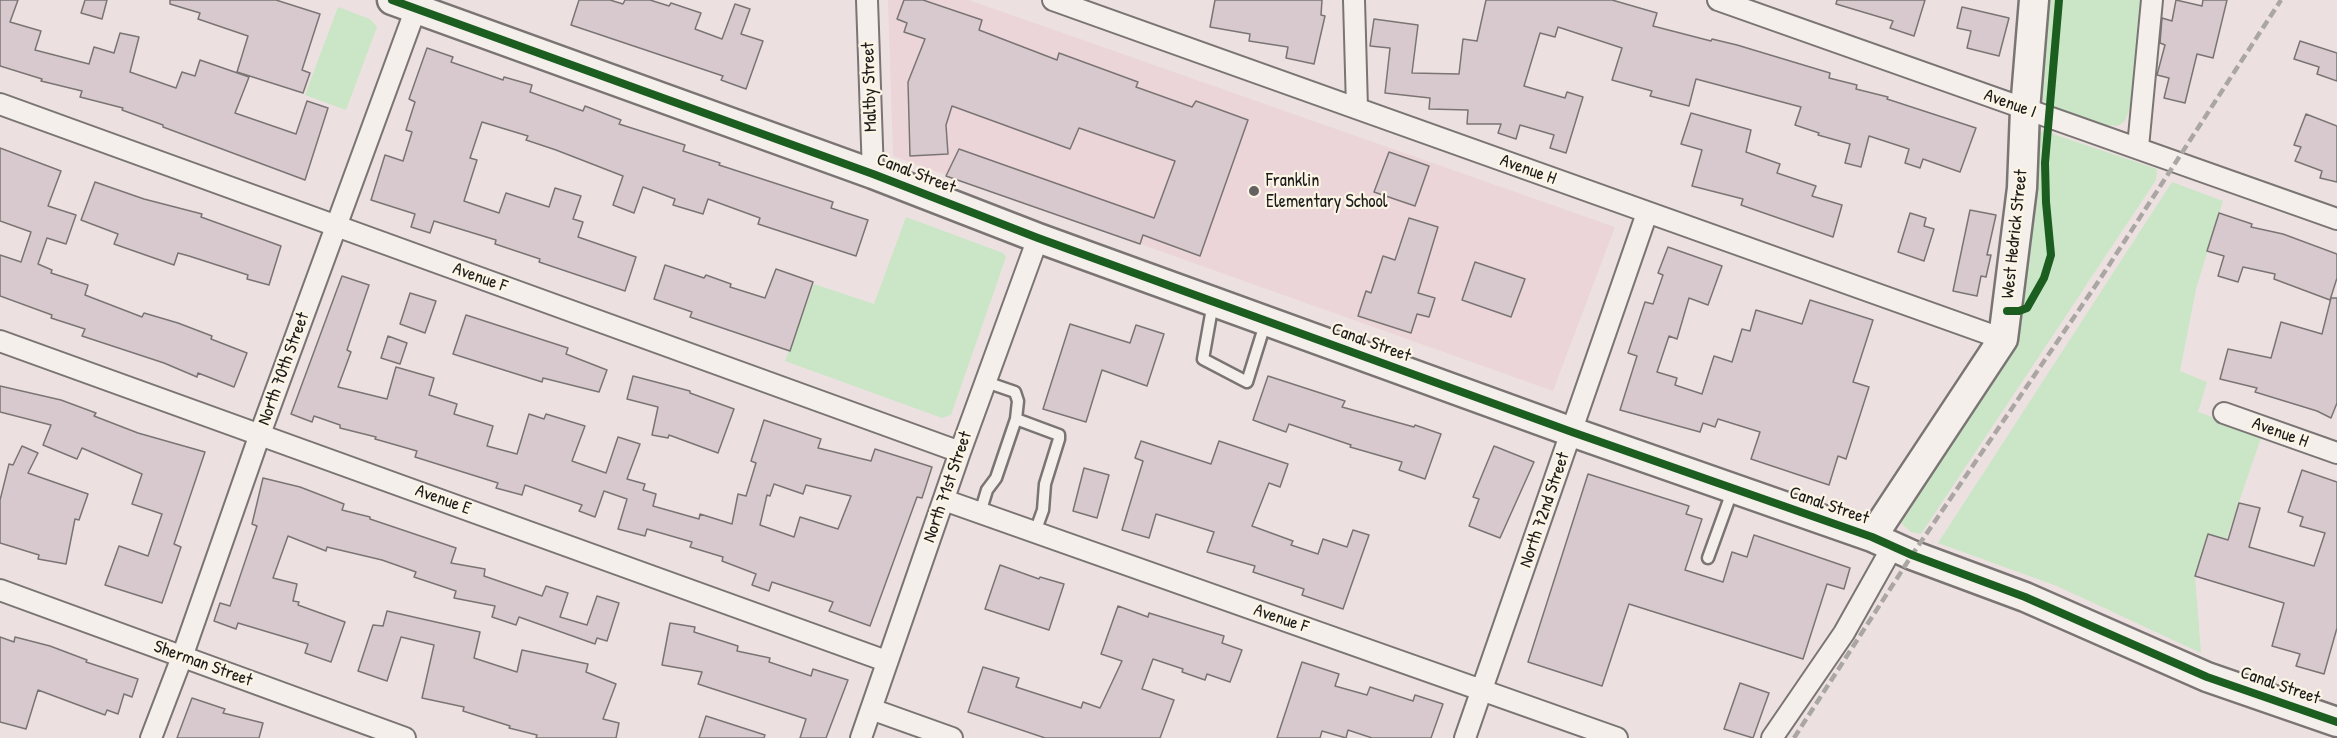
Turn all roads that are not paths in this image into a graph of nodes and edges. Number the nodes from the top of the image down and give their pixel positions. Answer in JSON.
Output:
{"nodes":[{"id":1,"x":867,"y":0,"type":"edge"},
{"id":2,"x":1053,"y":0,"type":"edge"},
{"id":3,"x":1354,"y":0,"type":"edge"},
{"id":4,"x":1718,"y":0,"type":"edge"},
{"id":5,"x":2034,"y":0,"type":"edge"},
{"id":6,"x":2152,"y":0,"type":"edge"},
{"id":7,"x":409,"y":3,"type":"edge"},
{"id":8,"x":1096,"y":8,"type":"edge"},
{"id":9,"x":0,"y":104,"type":"edge"},
{"id":10,"x":1357,"y":108,"type":"junction"},
{"id":11,"x":2025,"y":110,"type":"junction"},
{"id":12,"x":2138,"y":147,"type":"junction"},
{"id":13,"x":873,"y":174,"type":"junction"},
{"id":14,"x":1647,"y":213,"type":"junction"},
{"id":15,"x":2337,"y":219,"type":"edge"},
{"id":16,"x":337,"y":227,"type":"junction"},
{"id":17,"x":1038,"y":237,"type":"junction"},
{"id":18,"x":1213,"y":301,"type":"junction"},
{"id":19,"x":1266,"y":321,"type":"junction"},
{"id":20,"x":2003,"y":339,"type":"junction"},
{"id":21,"x":0,"y":341,"type":"edge"},
{"id":22,"x":986,"y":382,"type":"junction"},
{"id":23,"x":2224,"y":413,"type":"dead end"},
{"id":24,"x":1016,"y":419,"type":"junction"},
{"id":25,"x":1572,"y":432,"type":"junction"},
{"id":26,"x":260,"y":434,"type":"junction"},
{"id":27,"x":960,"y":452,"type":"junction"},
{"id":28,"x":2337,"y":453,"type":"edge"},
{"id":29,"x":1733,"y":488,"type":"junction"},
{"id":30,"x":944,"y":500,"type":"junction"},
{"id":31,"x":980,"y":513,"type":"junction"},
{"id":32,"x":1035,"y":532,"type":"junction"},
{"id":33,"x":1883,"y":542,"type":"junction"},
{"id":34,"x":1708,"y":558,"type":"dead end"},
{"id":35,"x":0,"y":590,"type":"edge"},
{"id":36,"x":183,"y":657,"type":"junction"},
{"id":37,"x":886,"y":661,"type":"junction"},
{"id":38,"x":1483,"y":690,"type":"junction"},
{"id":39,"x":871,"y":710,"type":"junction"},
{"id":40,"x":2337,"y":722,"type":"edge"},
{"id":41,"x":151,"y":738,"type":"edge"},
{"id":42,"x":405,"y":738,"type":"edge"},
{"id":43,"x":861,"y":738,"type":"edge"},
{"id":44,"x":952,"y":738,"type":"edge"},
{"id":45,"x":1466,"y":738,"type":"edge"},
{"id":46,"x":1617,"y":738,"type":"edge"},
{"id":47,"x":1772,"y":738,"type":"edge"}],
"edges":[{"from":1,"to":13,"type":"street","name":"Maltby Street"},
{"from":2,"to":8,"type":"street","name":"Avenue H"},
{"from":3,"to":10,"type":"street"},
{"from":4,"to":11,"type":"street","name":"Avenue I"},
{"from":5,"to":11,"type":"street","name":"West Hedrick Street"},
{"from":6,"to":12,"type":"street"},
{"from":7,"to":13,"type":"street","name":"Canal Street"},
{"from":7,"to":16,"type":"street","name":"North 70th Street"},
{"from":8,"to":10,"type":"street","name":"Avenue H"},
{"from":9,"to":16,"type":"street","name":"Avenue F"},
{"from":10,"to":14,"type":"street","name":"Avenue H"},
{"from":11,"to":12,"type":"street","name":"Avenue I"},
{"from":11,"to":20,"type":"street","name":"West Hedrick Street"},
{"from":12,"to":15,"type":"street","name":"Avenue I"},
{"from":13,"to":17,"type":"street","name":"Canal Street"},
{"from":14,"to":20,"type":"street","name":"Avenue H"},
{"from":14,"to":25,"type":"street","name":"North 72nd Street"},
{"from":16,"to":26,"type":"street","name":"North 70th Street"},
{"from":16,"to":27,"type":"street","name":"Avenue F"},
{"from":17,"to":18,"type":"street","name":"Canal Street"},
{"from":17,"to":22,"type":"street","name":"North 71st Street"},
{"from":18,"to":19,"type":"street","name":"Canal Street"},
{"from":18,"to":19,"type":"lane"},
{"from":19,"to":25,"type":"street","name":"Canal Street"},
{"from":20,"to":33,"type":"street","name":"West Hedrick Street"},
{"from":21,"to":26,"type":"street","name":"Avenue E"},
{"from":22,"to":24,"type":"lane"},
{"from":22,"to":27,"type":"street","name":"North 71st Street"},
{"from":23,"to":28,"type":"street","name":"Avenue H"},
{"from":24,"to":31,"type":"lane"},
{"from":24,"to":32,"type":"lane"},
{"from":25,"to":29,"type":"street","name":"Canal Street"},
{"from":25,"to":38,"type":"street","name":"North 72nd Street"},
{"from":26,"to":36,"type":"street","name":"North 70th Street"},
{"from":26,"to":37,"type":"street","name":"Avenue E"},
{"from":27,"to":30,"type":"street","name":"North 71st Street"},
{"from":29,"to":33,"type":"street","name":"Canal Street"},
{"from":29,"to":34,"type":"lane"},
{"from":30,"to":31,"type":"street","name":"Avenue F"},
{"from":30,"to":37,"type":"street","name":"North 71st Street"},
{"from":31,"to":32,"type":"street","name":"Avenue F"},
{"from":32,"to":38,"type":"street","name":"Avenue F"},
{"from":33,"to":40,"type":"street","name":"Canal Street"},
{"from":33,"to":47,"type":"street","name":"West Hedrick Street"},
{"from":35,"to":36,"type":"street","name":"Sherman Street"},
{"from":36,"to":41,"type":"street","name":"North 70th Street"},
{"from":36,"to":42,"type":"street","name":"Sherman Street"},
{"from":37,"to":39,"type":"street","name":"North 71st Street"},
{"from":38,"to":45,"type":"street","name":"North 72nd Street"},
{"from":38,"to":46,"type":"street","name":"Avenue F"},
{"from":39,"to":43,"type":"street","name":"North 71st Street"},
{"from":39,"to":44,"type":"street"}]}
